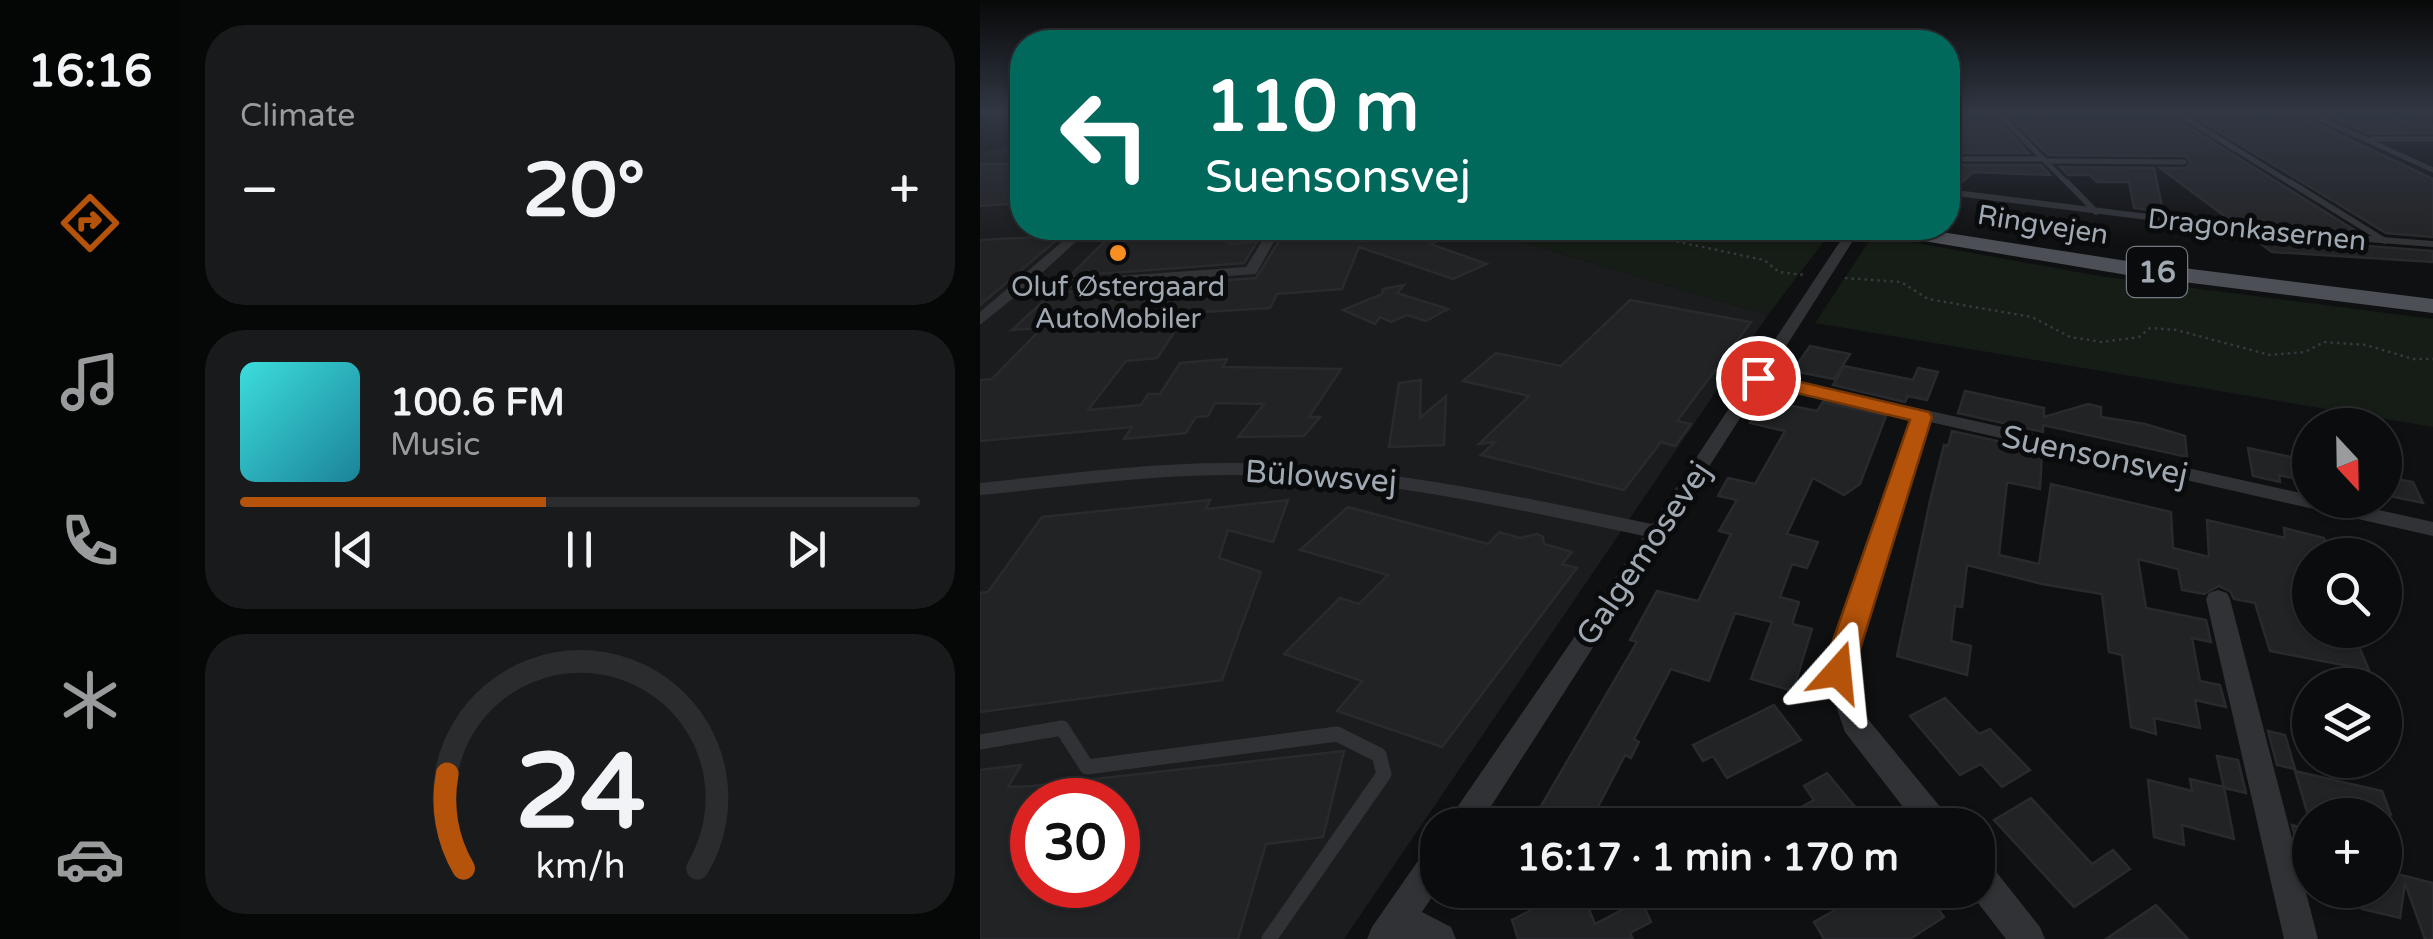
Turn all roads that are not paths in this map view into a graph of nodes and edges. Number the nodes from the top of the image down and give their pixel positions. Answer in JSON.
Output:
{"nodes":[{"id":1,"x":2043,"y":157,"type":"edge"},
{"id":2,"x":2248,"y":157,"type":"edge"},
{"id":3,"x":2405,"y":157,"type":"edge"},
{"id":4,"x":1960,"y":159,"type":"edge"},
{"id":5,"x":2046,"y":160,"type":"junction"},
{"id":6,"x":2184,"y":162,"type":"dead end"},
{"id":7,"x":2433,"y":170,"type":"edge"},
{"id":8,"x":1960,"y":194,"type":"edge"},
{"id":9,"x":2096,"y":212,"type":"junction"},
{"id":10,"x":1071,"y":240,"type":"edge"},
{"id":11,"x":1269,"y":240,"type":"edge"},
{"id":12,"x":1847,"y":240,"type":"edge"},
{"id":13,"x":1956,"y":240,"type":"edge"},
{"id":14,"x":2387,"y":242,"type":"junction"},
{"id":15,"x":2433,"y":244,"type":"edge"},
{"id":16,"x":1016,"y":287,"type":"junction"},
{"id":17,"x":2433,"y":306,"type":"edge"},
{"id":18,"x":980,"y":320,"type":"edge"},
{"id":19,"x":1758,"y":378,"type":"junction"},
{"id":20,"x":1922,"y":417,"type":"junction"},
{"id":21,"x":982,"y":491,"type":"edge"},
{"id":22,"x":2433,"y":528,"type":"edge"},
{"id":23,"x":1658,"y":532,"type":"junction"},
{"id":24,"x":2218,"y":598,"type":"dead end"},
{"id":25,"x":980,"y":742,"type":"edge"},
{"id":26,"x":1472,"y":808,"type":"edge"},
{"id":27,"x":1922,"y":808,"type":"edge"},
{"id":28,"x":1420,"y":885,"type":"edge"},
{"id":29,"x":1995,"y":897,"type":"edge"},
{"id":30,"x":1391,"y":928,"type":"edge"},
{"id":31,"x":1269,"y":939,"type":"edge"},
{"id":32,"x":1439,"y":939,"type":"edge"},
{"id":33,"x":2028,"y":939,"type":"edge"},
{"id":34,"x":2301,"y":939,"type":"edge"}],
"edges":[{"from":1,"to":5,"type":"lane"},
{"from":2,"to":14,"type":"lane","name":"Dragonkasernen"},
{"from":3,"to":7,"type":"lane"},
{"from":4,"to":5,"type":"lane"},
{"from":5,"to":6,"type":"lane"},
{"from":5,"to":9,"type":"lane"},
{"from":8,"to":9,"type":"lane","name":"Dragonkasernen"},
{"from":9,"to":14,"type":"lane","name":"Dragonkasernen"},
{"from":10,"to":16,"type":"street"},
{"from":11,"to":16,"type":"street"},
{"from":12,"to":19,"type":"street","name":"Galgemosevej"},
{"from":13,"to":17,"type":"main road","name":"Ringvejen","number":"16"},
{"from":14,"to":15,"type":"lane","name":"Dragonkasernen"},
{"from":16,"to":18,"type":"street"},
{"from":19,"to":20,"type":"street","name":"Suensonsvej"},
{"from":19,"to":23,"type":"street","name":"Galgemosevej"},
{"from":20,"to":22,"type":"street","name":"Suensonsvej"},
{"from":20,"to":27,"type":"street"},
{"from":21,"to":23,"type":"street","name":"Bülowsvej"},
{"from":23,"to":26,"type":"street","name":"Galgemosevej"},
{"from":24,"to":34,"type":"street"},
{"from":25,"to":31,"type":"lane"},
{"from":28,"to":30,"type":"street"},
{"from":29,"to":33,"type":"street"},
{"from":30,"to":32,"type":"street"}]}
